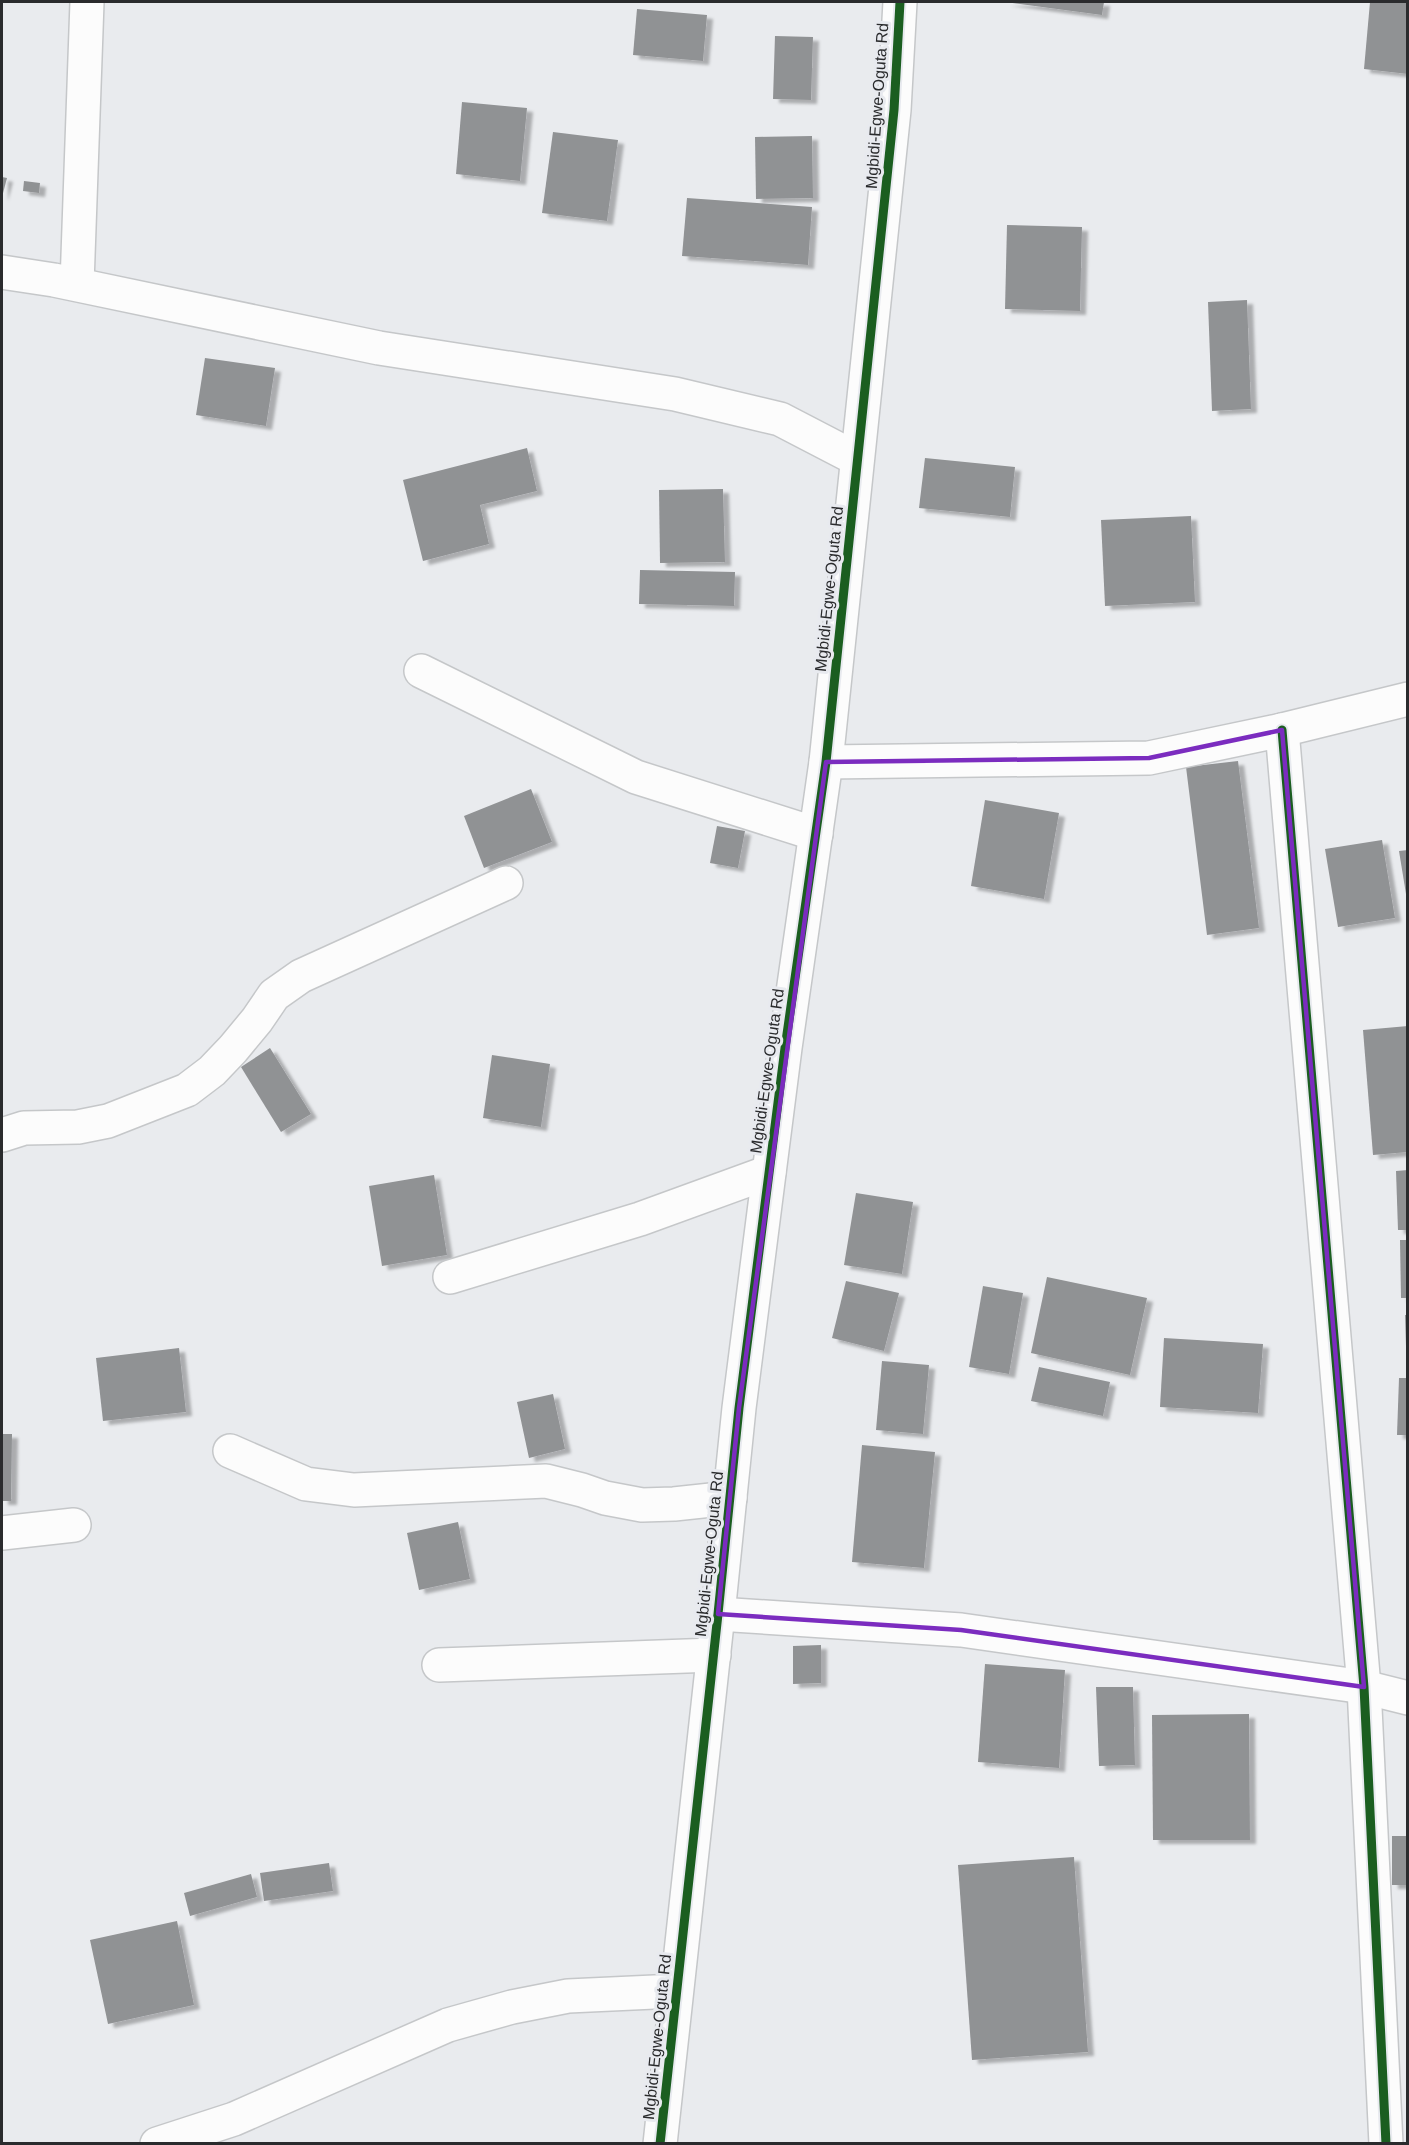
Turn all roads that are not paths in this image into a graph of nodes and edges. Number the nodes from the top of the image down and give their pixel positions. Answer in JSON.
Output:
{"nodes":[{"id":1,"x":87,"y":2,"type":"edge"},
{"id":2,"x":900,"y":2,"type":"edge"},
{"id":3,"x":2,"y":272,"type":"edge"},
{"id":4,"x":77,"y":285,"type":"junction"},
{"id":5,"x":857,"y":459,"type":"junction"},
{"id":6,"x":421,"y":671,"type":"dead end"},
{"id":7,"x":1407,"y":699,"type":"edge"},
{"id":8,"x":1282,"y":730,"type":"junction"},
{"id":9,"x":826,"y":762,"type":"junction"},
{"id":10,"x":816,"y":834,"type":"junction"},
{"id":11,"x":506,"y":883,"type":"dead end"},
{"id":12,"x":2,"y":1135,"type":"edge"},
{"id":13,"x":769,"y":1172,"type":"junction"},
{"id":14,"x":450,"y":1277,"type":"dead end"},
{"id":15,"x":230,"y":1451,"type":"dead end"},
{"id":16,"x":730,"y":1498,"type":"junction"},
{"id":17,"x":74,"y":1525,"type":"dead end"},
{"id":18,"x":2,"y":1533,"type":"edge"},
{"id":19,"x":718,"y":1614,"type":"junction"},
{"id":20,"x":714,"y":1655,"type":"junction"},
{"id":21,"x":439,"y":1665,"type":"dead end"},
{"id":22,"x":1364,"y":1687,"type":"junction"},
{"id":23,"x":1407,"y":1698,"type":"edge"},
{"id":24,"x":676,"y":1992,"type":"junction"},
{"id":25,"x":156,"y":2144,"type":"edge"},
{"id":26,"x":660,"y":2144,"type":"edge"},
{"id":27,"x":1386,"y":2144,"type":"edge"}],
"edges":[{"from":1,"to":4,"type":"street"},
{"from":2,"to":5,"type":"street","name":"Mgbidi-Egwe-Oguta Rd"},
{"from":3,"to":4,"type":"street"},
{"from":4,"to":5,"type":"street"},
{"from":5,"to":9,"type":"street","name":"Mgbidi-Egwe-Oguta Rd"},
{"from":6,"to":10,"type":"street"},
{"from":7,"to":8,"type":"street"},
{"from":8,"to":9,"type":"street"},
{"from":8,"to":22,"type":"street"},
{"from":9,"to":10,"type":"street","name":"Mgbidi-Egwe-Oguta Rd"},
{"from":10,"to":13,"type":"street","name":"Mgbidi-Egwe-Oguta Rd"},
{"from":11,"to":12,"type":"street"},
{"from":13,"to":14,"type":"street"},
{"from":13,"to":16,"type":"street","name":"Mgbidi-Egwe-Oguta Rd"},
{"from":15,"to":16,"type":"street"},
{"from":16,"to":19,"type":"street","name":"Mgbidi-Egwe-Oguta Rd"},
{"from":17,"to":18,"type":"street"},
{"from":19,"to":20,"type":"street","name":"Mgbidi-Egwe-Oguta Rd"},
{"from":19,"to":22,"type":"street"},
{"from":20,"to":21,"type":"street"},
{"from":20,"to":24,"type":"street","name":"Mgbidi-Egwe-Oguta Rd"},
{"from":22,"to":23,"type":"street"},
{"from":22,"to":27,"type":"street"},
{"from":24,"to":25,"type":"street"},
{"from":24,"to":26,"type":"street","name":"Mgbidi-Egwe-Oguta Rd"}]}
